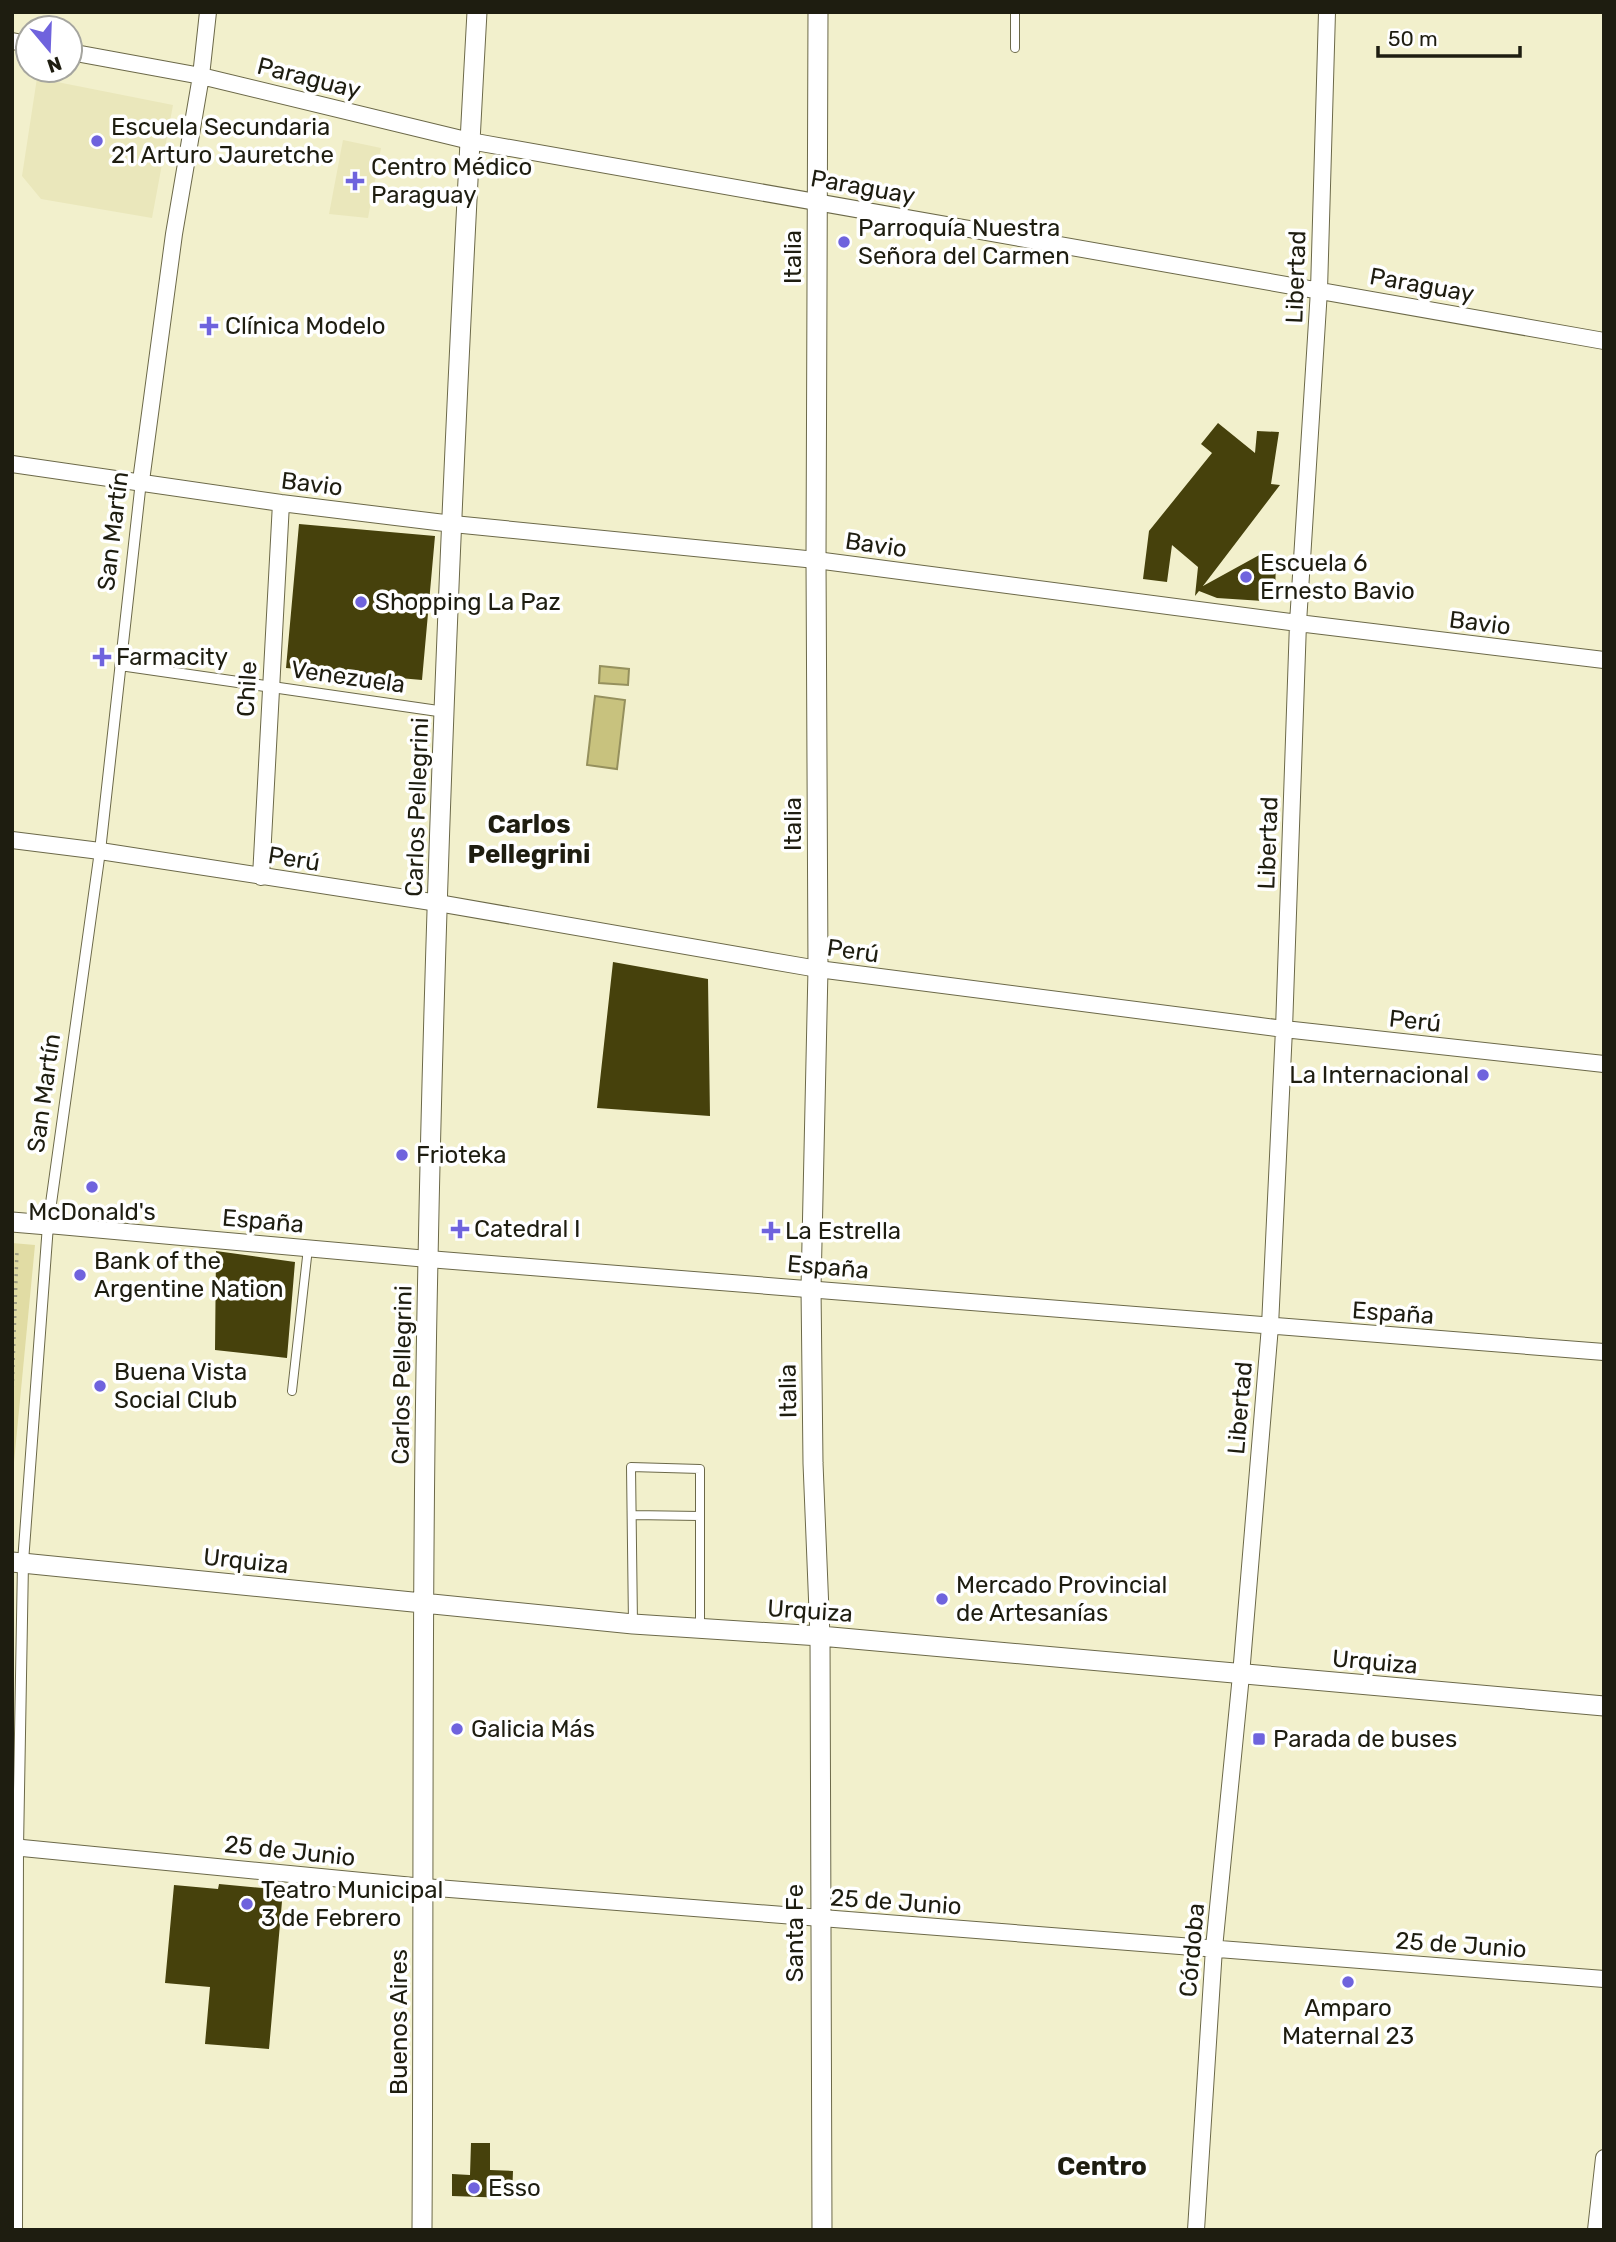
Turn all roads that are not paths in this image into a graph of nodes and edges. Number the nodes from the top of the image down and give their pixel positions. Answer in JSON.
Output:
{"nodes":[{"id":1,"x":208,"y":12,"type":"edge"},
{"id":2,"x":477,"y":12,"type":"edge"},
{"id":3,"x":818,"y":12,"type":"edge"},
{"id":4,"x":1015,"y":12,"type":"edge"},
{"id":5,"x":1327,"y":12,"type":"edge"},
{"id":6,"x":1015,"y":48,"type":"dead end"},
{"id":7,"x":84,"y":55,"type":"edge"},
{"id":8,"x":201,"y":76,"type":"junction"},
{"id":9,"x":470,"y":141,"type":"junction"},
{"id":10,"x":817,"y":202,"type":"junction"},
{"id":11,"x":1319,"y":290,"type":"junction"},
{"id":12,"x":1604,"y":341,"type":"edge"},
{"id":13,"x":12,"y":464,"type":"edge"},
{"id":14,"x":141,"y":481,"type":"junction"},
{"id":15,"x":281,"y":503,"type":"junction"},
{"id":16,"x":453,"y":524,"type":"junction"},
{"id":17,"x":816,"y":560,"type":"junction"},
{"id":18,"x":1298,"y":624,"type":"junction"},
{"id":19,"x":1604,"y":660,"type":"edge"},
{"id":20,"x":120,"y":665,"type":"junction"},
{"id":21,"x":270,"y":686,"type":"junction"},
{"id":22,"x":445,"y":712,"type":"junction"},
{"id":23,"x":12,"y":840,"type":"edge"},
{"id":24,"x":100,"y":851,"type":"junction"},
{"id":25,"x":261,"y":877,"type":"junction"},
{"id":26,"x":438,"y":903,"type":"junction"},
{"id":27,"x":818,"y":970,"type":"junction"},
{"id":28,"x":1284,"y":1029,"type":"junction"},
{"id":29,"x":1604,"y":1064,"type":"edge"},
{"id":30,"x":12,"y":1222,"type":"edge"},
{"id":31,"x":48,"y":1224,"type":"junction"},
{"id":32,"x":308,"y":1248,"type":"junction"},
{"id":33,"x":428,"y":1259,"type":"junction"},
{"id":34,"x":811,"y":1288,"type":"junction"},
{"id":35,"x":1270,"y":1326,"type":"junction"},
{"id":36,"x":1604,"y":1352,"type":"edge"},
{"id":37,"x":292,"y":1391,"type":"dead end"},
{"id":38,"x":632,"y":1515,"type":"junction"},
{"id":39,"x":700,"y":1516,"type":"junction"},
{"id":40,"x":18,"y":1562,"type":"edge"},
{"id":41,"x":423,"y":1604,"type":"junction"},
{"id":42,"x":633,"y":1624,"type":"junction"},
{"id":43,"x":700,"y":1629,"type":"junction"},
{"id":44,"x":820,"y":1636,"type":"junction"},
{"id":45,"x":1241,"y":1675,"type":"junction"},
{"id":46,"x":1604,"y":1706,"type":"edge"},
{"id":47,"x":15,"y":1848,"type":"edge"},
{"id":48,"x":425,"y":1887,"type":"junction"},
{"id":49,"x":819,"y":1920,"type":"junction"},
{"id":50,"x":1214,"y":1948,"type":"junction"},
{"id":51,"x":1604,"y":1979,"type":"edge"},
{"id":52,"x":1604,"y":2158,"type":"edge"},
{"id":53,"x":17,"y":2230,"type":"edge"},
{"id":54,"x":422,"y":2230,"type":"edge"},
{"id":55,"x":822,"y":2230,"type":"edge"},
{"id":56,"x":1196,"y":2230,"type":"edge"},
{"id":57,"x":1596,"y":2230,"type":"edge"}],
"edges":[{"from":1,"to":8,"type":"street","name":"San Martín"},
{"from":2,"to":9,"type":"street","name":"Carlos Pellegrini"},
{"from":3,"to":10,"type":"street","name":"Italia"},
{"from":4,"to":6,"type":"lane"},
{"from":5,"to":11,"type":"street","name":"Libertad"},
{"from":7,"to":8,"type":"street","name":"Paraguay"},
{"from":8,"to":9,"type":"street","name":"Paraguay"},
{"from":8,"to":14,"type":"street","name":"San Martín"},
{"from":9,"to":10,"type":"street","name":"Paraguay"},
{"from":9,"to":16,"type":"street","name":"Carlos Pellegrini"},
{"from":10,"to":11,"type":"street","name":"Paraguay"},
{"from":10,"to":17,"type":"street","name":"Italia"},
{"from":11,"to":12,"type":"street","name":"Paraguay"},
{"from":11,"to":18,"type":"street","name":"Libertad"},
{"from":13,"to":14,"type":"street","name":"Bavio"},
{"from":14,"to":15,"type":"street","name":"Bavio"},
{"from":14,"to":20,"type":"street","name":"San Martín"},
{"from":15,"to":16,"type":"street","name":"Bavio"},
{"from":15,"to":21,"type":"street","name":"Chile"},
{"from":16,"to":17,"type":"street","name":"Bavio"},
{"from":16,"to":22,"type":"street","name":"Carlos Pellegrini"},
{"from":17,"to":18,"type":"street","name":"Bavio"},
{"from":17,"to":27,"type":"street","name":"Italia"},
{"from":18,"to":19,"type":"street","name":"Bavio"},
{"from":18,"to":28,"type":"street","name":"Libertad"},
{"from":20,"to":21,"type":"street","name":"Venezuela"},
{"from":20,"to":24,"type":"street","name":"San Martín"},
{"from":21,"to":22,"type":"street","name":"Venezuela"},
{"from":21,"to":25,"type":"street","name":"Chile"},
{"from":22,"to":26,"type":"street","name":"Carlos Pellegrini"},
{"from":23,"to":24,"type":"street","name":"Perú"},
{"from":24,"to":25,"type":"street","name":"Perú"},
{"from":24,"to":31,"type":"street","name":"San Martín"},
{"from":25,"to":26,"type":"street","name":"Perú"},
{"from":26,"to":27,"type":"street","name":"Perú"},
{"from":26,"to":33,"type":"street","name":"Carlos Pellegrini"},
{"from":27,"to":28,"type":"street","name":"Perú"},
{"from":27,"to":34,"type":"street","name":"Italia"},
{"from":28,"to":29,"type":"street","name":"Perú"},
{"from":28,"to":35,"type":"street","name":"Libertad"},
{"from":30,"to":31,"type":"street"},
{"from":31,"to":32,"type":"street","name":"España"},
{"from":31,"to":40,"type":"street","name":"San Martín"},
{"from":32,"to":33,"type":"street","name":"España"},
{"from":32,"to":37,"type":"lane"},
{"from":33,"to":34,"type":"street","name":"España"},
{"from":33,"to":41,"type":"street","name":"Carlos Pellegrini"},
{"from":34,"to":35,"type":"street","name":"España"},
{"from":34,"to":44,"type":"street","name":"Italia"},
{"from":35,"to":36,"type":"street","name":"España"},
{"from":35,"to":45,"type":"street","name":"Libertad"},
{"from":38,"to":39,"type":"lane"},
{"from":38,"to":39,"type":"lane"},
{"from":38,"to":42,"type":"lane"},
{"from":39,"to":43,"type":"lane"},
{"from":40,"to":41,"type":"street","name":"Urquiza"},
{"from":40,"to":47,"type":"street","name":"San Martín"},
{"from":41,"to":42,"type":"street","name":"Urquiza"},
{"from":41,"to":48,"type":"street","name":"Buenos Aires"},
{"from":42,"to":43,"type":"street","name":"Urquiza"},
{"from":43,"to":44,"type":"street","name":"Urquiza"},
{"from":44,"to":45,"type":"street","name":"Urquiza"},
{"from":44,"to":49,"type":"street","name":"Santa Fe"},
{"from":45,"to":46,"type":"street","name":"Urquiza"},
{"from":45,"to":50,"type":"street","name":"Córdoba"},
{"from":47,"to":48,"type":"street","name":"25 de Junio"},
{"from":47,"to":53,"type":"street","name":"San Martín"},
{"from":48,"to":49,"type":"street","name":"25 de Junio"},
{"from":48,"to":54,"type":"street","name":"Buenos Aires"},
{"from":49,"to":50,"type":"street","name":"25 de Junio"},
{"from":49,"to":55,"type":"street","name":"Santa Fe"},
{"from":50,"to":51,"type":"street","name":"25 de Junio"},
{"from":50,"to":56,"type":"street","name":"Córdoba"},
{"from":52,"to":57,"type":"street"}]}
